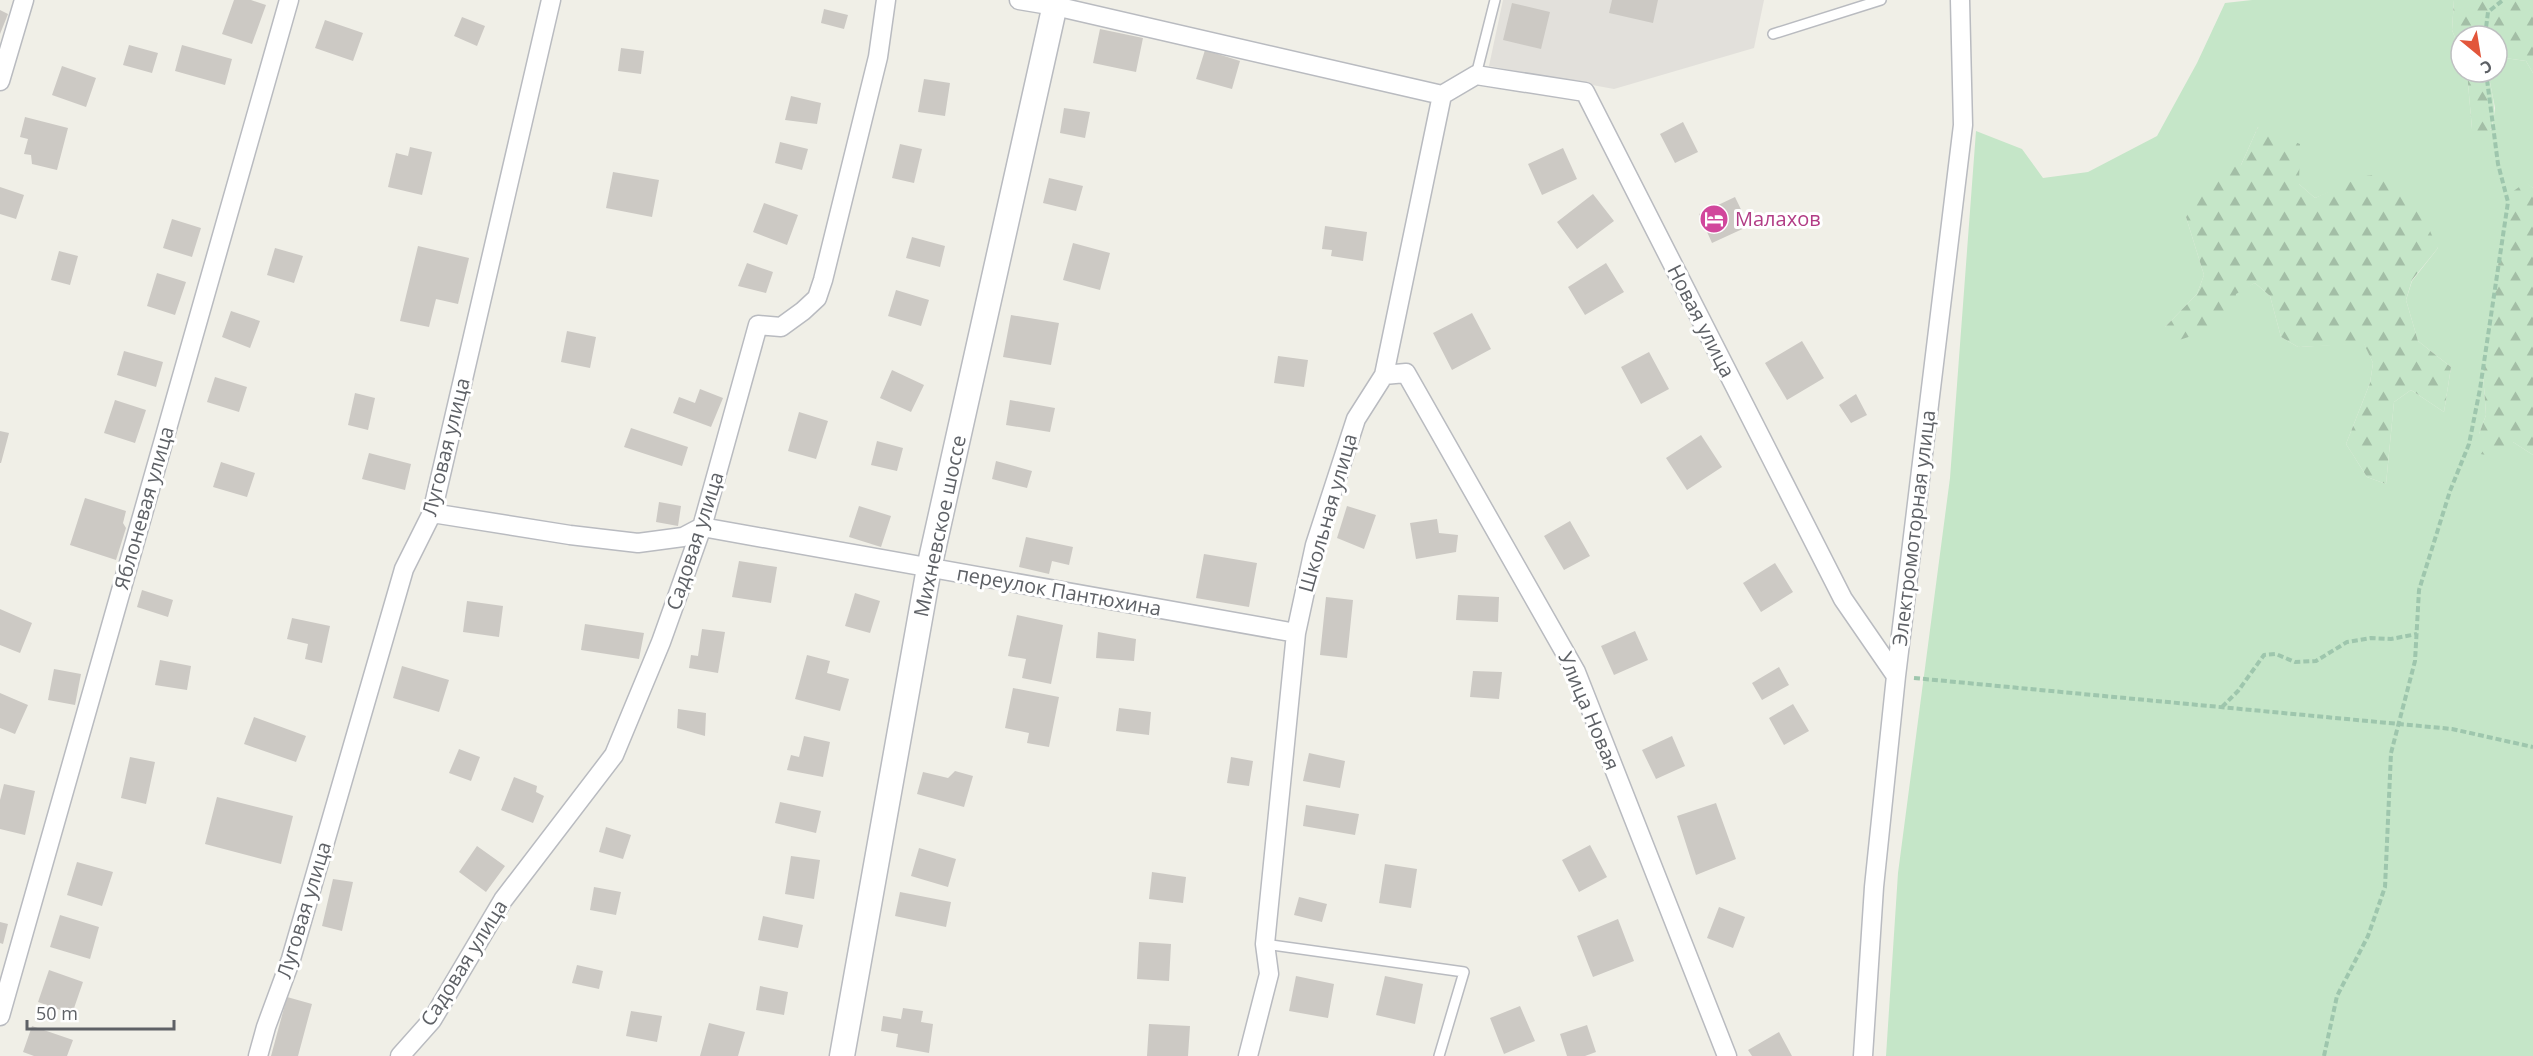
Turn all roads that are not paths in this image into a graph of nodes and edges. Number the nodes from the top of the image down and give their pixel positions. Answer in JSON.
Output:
{"nodes":[{"id":1,"x":24,"y":0,"type":"edge"},
{"id":2,"x":289,"y":0,"type":"edge"},
{"id":3,"x":551,"y":0,"type":"edge"},
{"id":4,"x":886,"y":0,"type":"edge"},
{"id":5,"x":1019,"y":0,"type":"edge"},
{"id":6,"x":1495,"y":0,"type":"edge"},
{"id":7,"x":1881,"y":0,"type":"edge"},
{"id":8,"x":1960,"y":0,"type":"edge"},
{"id":9,"x":1056,"y":3,"type":"edge"},
{"id":10,"x":1773,"y":34,"type":"dead end"},
{"id":11,"x":1476,"y":75,"type":"junction"},
{"id":12,"x":0,"y":81,"type":"edge"},
{"id":13,"x":1442,"y":94,"type":"junction"},
{"id":14,"x":1384,"y":375,"type":"junction"},
{"id":15,"x":432,"y":513,"type":"junction"},
{"id":16,"x":702,"y":527,"type":"junction"},
{"id":17,"x":929,"y":568,"type":"junction"},
{"id":18,"x":1296,"y":633,"type":"junction"},
{"id":19,"x":1896,"y":676,"type":"junction"},
{"id":20,"x":1265,"y":944,"type":"junction"},
{"id":21,"x":0,"y":1016,"type":"edge"},
{"id":22,"x":258,"y":1056,"type":"edge"},
{"id":23,"x":400,"y":1056,"type":"edge"},
{"id":24,"x":842,"y":1056,"type":"edge"},
{"id":25,"x":1248,"y":1056,"type":"edge"},
{"id":26,"x":1439,"y":1056,"type":"edge"},
{"id":27,"x":1727,"y":1056,"type":"edge"},
{"id":28,"x":1863,"y":1056,"type":"edge"}],
"edges":[{"from":1,"to":12,"type":"street"},
{"from":2,"to":21,"type":"street","name":"Яблоневая улица"},
{"from":3,"to":15,"type":"street","name":"Луговая улица"},
{"from":4,"to":16,"type":"street","name":"Садовая улица"},
{"from":5,"to":9,"type":"street"},
{"from":6,"to":11,"type":"lane"},
{"from":7,"to":10,"type":"lane"},
{"from":8,"to":19,"type":"street","name":"Электромоторная улица"},
{"from":9,"to":13,"type":"street"},
{"from":9,"to":17,"type":"street","name":"Михневское шоссе"},
{"from":11,"to":13,"type":"street"},
{"from":11,"to":19,"type":"street","name":"Новая улица"},
{"from":13,"to":14,"type":"street","name":"Школьная улица"},
{"from":14,"to":18,"type":"street","name":"Школьная улица"},
{"from":14,"to":27,"type":"street","name":"Улица Новая"},
{"from":15,"to":16,"type":"street"},
{"from":15,"to":22,"type":"street","name":"Луговая улица"},
{"from":16,"to":17,"type":"street","name":"переулок Пантюхина"},
{"from":16,"to":23,"type":"street","name":"Садовая улица"},
{"from":17,"to":18,"type":"street","name":"переулок Пантюхина"},
{"from":17,"to":24,"type":"street","name":"Михневское шоссе"},
{"from":18,"to":20,"type":"street","name":"Школьная улица"},
{"from":19,"to":28,"type":"street","name":"Электромоторная улица"},
{"from":20,"to":25,"type":"street","name":"Школьная улица"},
{"from":20,"to":26,"type":"lane"}]}
